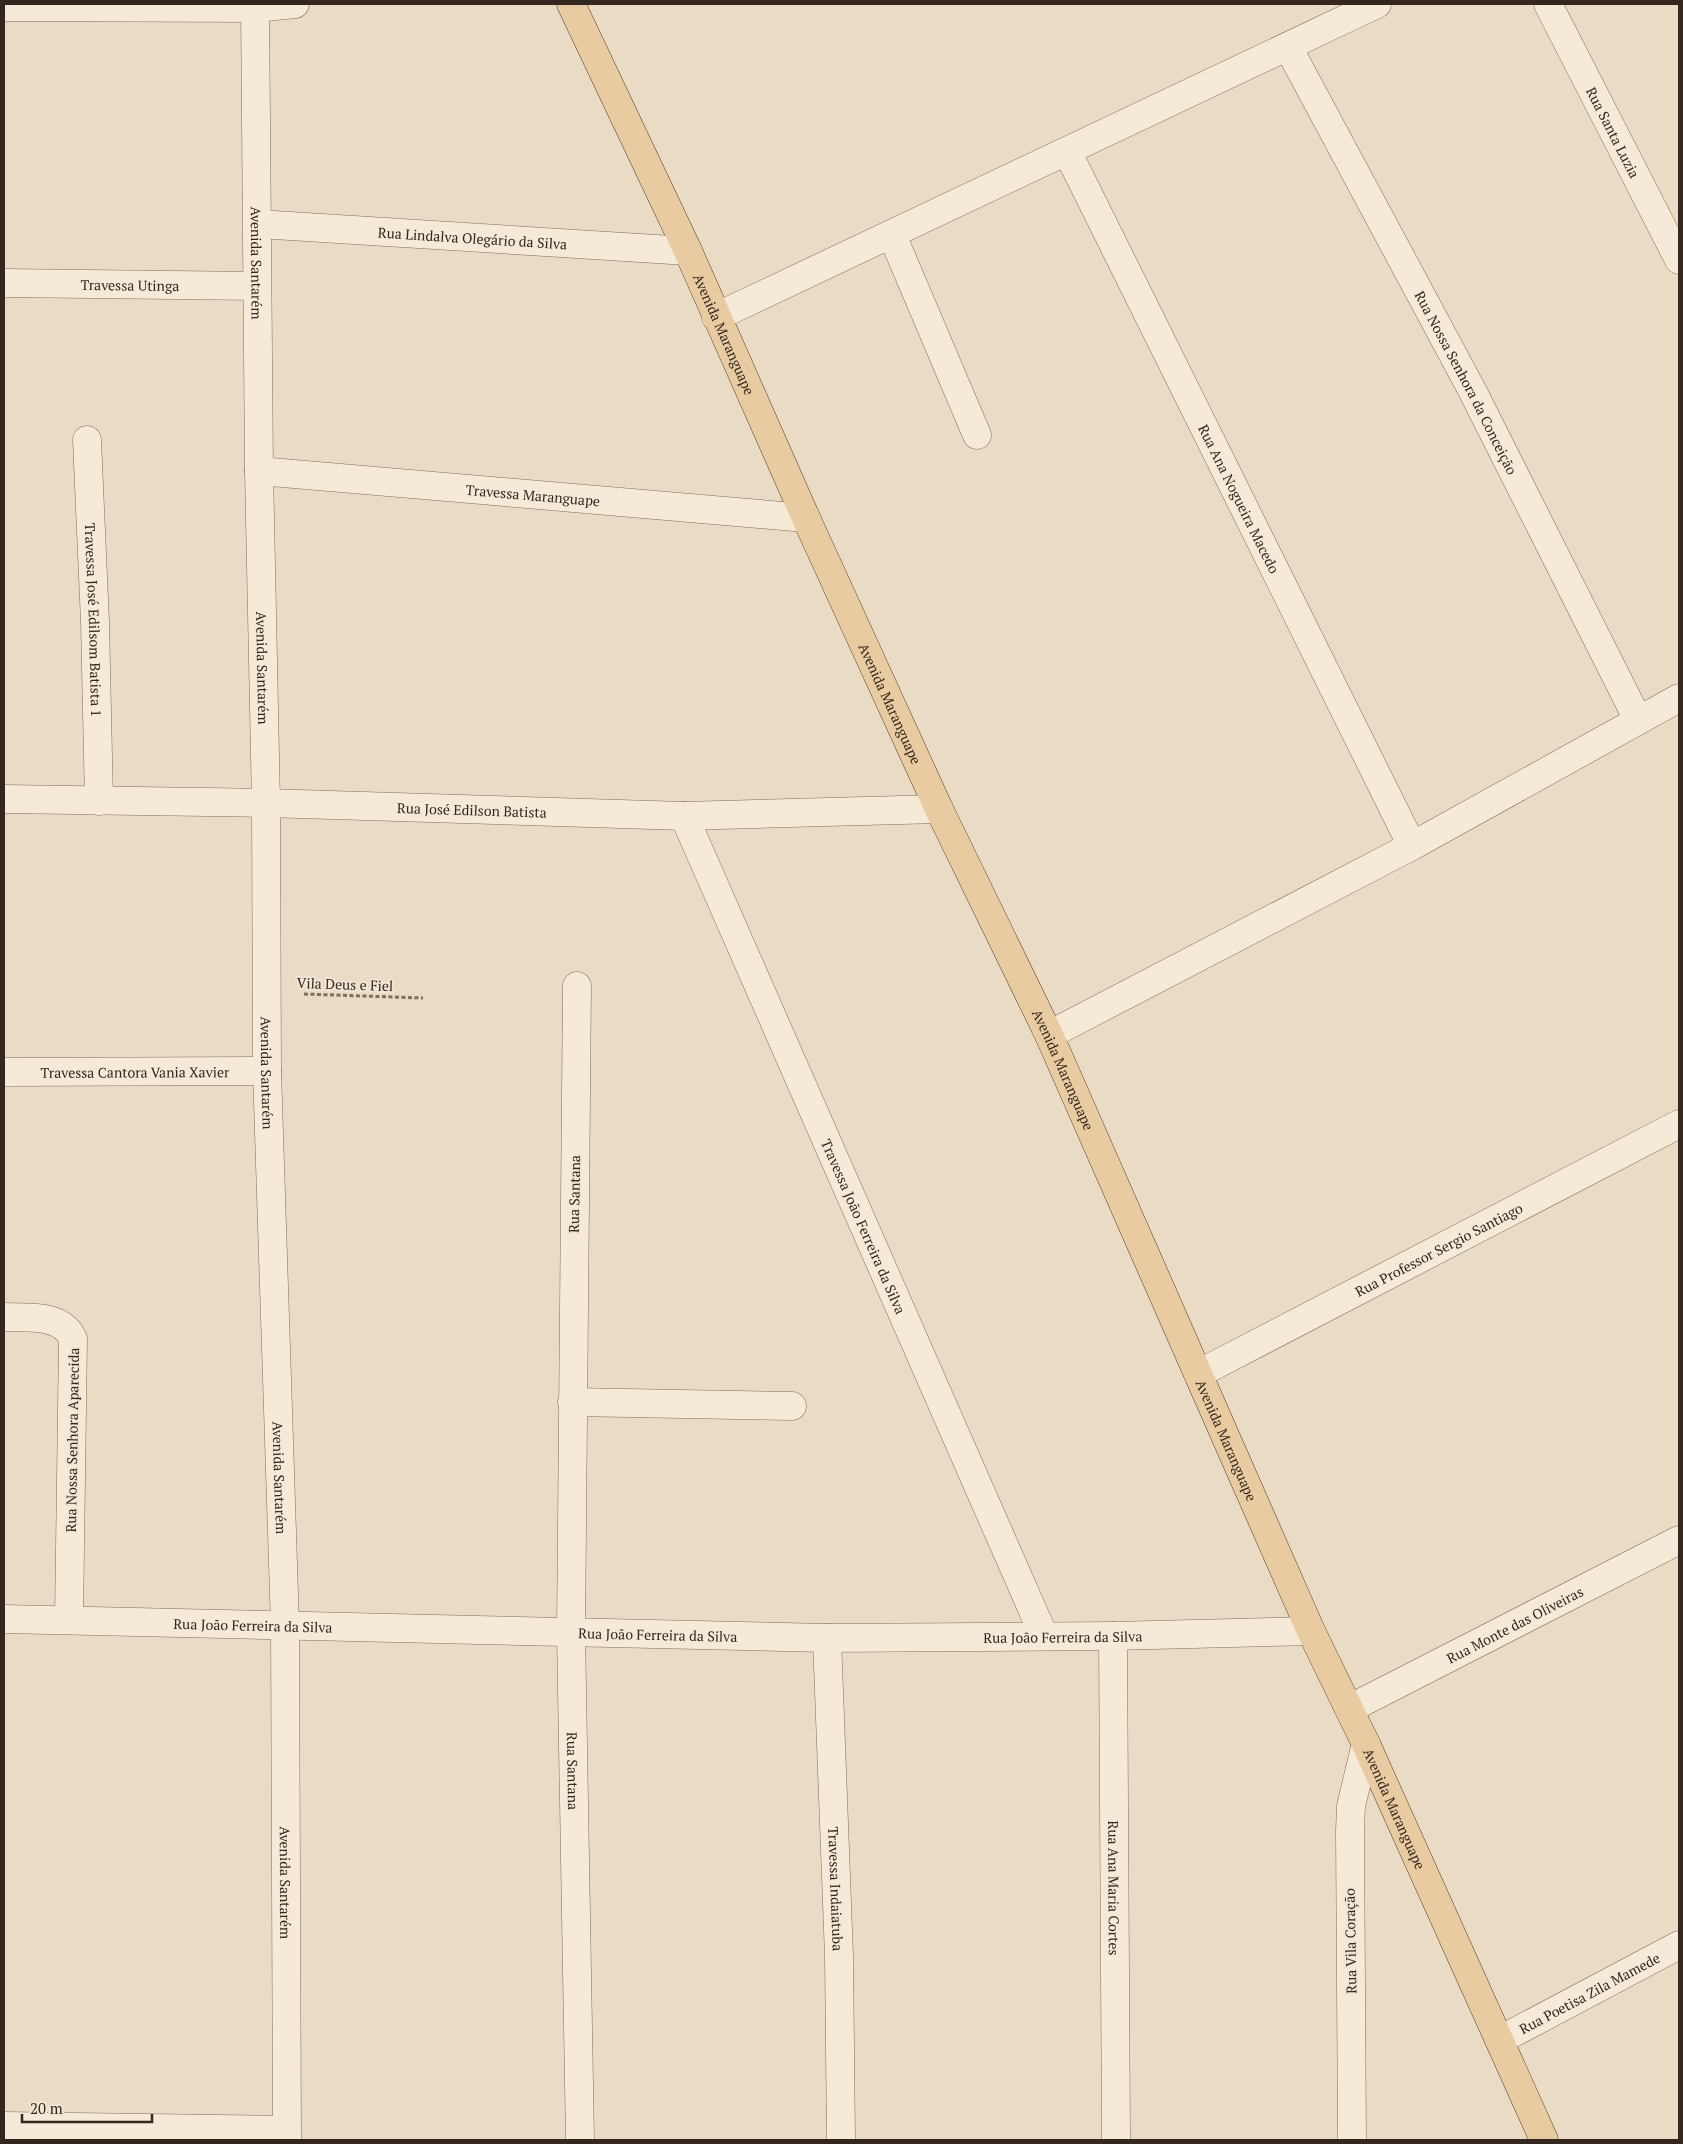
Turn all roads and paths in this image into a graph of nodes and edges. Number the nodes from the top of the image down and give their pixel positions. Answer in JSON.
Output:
{"nodes":[{"id":1,"x":295,"y":4,"type":"edge"},
{"id":2,"x":571,"y":4,"type":"edge"},
{"id":3,"x":1377,"y":4,"type":"edge"},
{"id":4,"x":1548,"y":4,"type":"edge"},
{"id":5,"x":255,"y":6,"type":"edge"},
{"id":6,"x":4,"y":7,"type":"edge"},
{"id":7,"x":1288,"y":47,"type":"junction"},
{"id":8,"x":1067,"y":151,"type":"junction"},
{"id":9,"x":258,"y":224,"type":"junction"},
{"id":10,"x":892,"y":234,"type":"junction"},
{"id":11,"x":688,"y":251,"type":"junction"},
{"id":12,"x":1679,"y":260,"type":"edge"},
{"id":13,"x":4,"y":283,"type":"edge"},
{"id":14,"x":257,"y":286,"type":"junction"},
{"id":15,"x":716,"y":317,"type":"junction"},
{"id":16,"x":977,"y":435,"type":"dead end"},
{"id":17,"x":87,"y":440,"type":"dead end"},
{"id":18,"x":259,"y":471,"type":"junction"},
{"id":19,"x":806,"y":518,"type":"junction"},
{"id":20,"x":1679,"y":698,"type":"edge"},
{"id":21,"x":1638,"y":720,"type":"junction"},
{"id":22,"x":4,"y":798,"type":"edge"},
{"id":23,"x":99,"y":801,"type":"junction"},
{"id":24,"x":266,"y":803,"type":"junction"},
{"id":25,"x":939,"y":809,"type":"junction"},
{"id":26,"x":684,"y":816,"type":"junction"},
{"id":27,"x":1412,"y":846,"type":"junction"},
{"id":28,"x":576,"y":986,"type":"dead end"},
{"id":29,"x":266,"y":993,"type":"junction"},
{"id":30,"x":423,"y":998,"type":"dead end"},
{"id":31,"x":1049,"y":1035,"type":"junction"},
{"id":32,"x":267,"y":1071,"type":"junction"},
{"id":33,"x":4,"y":1072,"type":"edge"},
{"id":34,"x":1679,"y":1124,"type":"edge"},
{"id":35,"x":4,"y":1317,"type":"edge"},
{"id":36,"x":1198,"y":1374,"type":"junction"},
{"id":37,"x":572,"y":1402,"type":"junction"},
{"id":38,"x":792,"y":1406,"type":"dead end"},
{"id":39,"x":1679,"y":1540,"type":"edge"},
{"id":40,"x":4,"y":1619,"type":"edge"},
{"id":41,"x":69,"y":1619,"type":"junction"},
{"id":42,"x":285,"y":1625,"type":"junction"},
{"id":43,"x":1311,"y":1630,"type":"junction"},
{"id":44,"x":571,"y":1633,"type":"junction"},
{"id":45,"x":1044,"y":1636,"type":"junction"},
{"id":46,"x":1113,"y":1636,"type":"junction"},
{"id":47,"x":827,"y":1638,"type":"junction"},
{"id":48,"x":1349,"y":1709,"type":"junction"},
{"id":49,"x":1366,"y":1744,"type":"junction"},
{"id":50,"x":1679,"y":1945,"type":"edge"},
{"id":51,"x":1500,"y":2040,"type":"junction"},
{"id":52,"x":4,"y":2126,"type":"edge"},
{"id":53,"x":286,"y":2135,"type":"edge"},
{"id":54,"x":580,"y":2140,"type":"edge"},
{"id":55,"x":841,"y":2140,"type":"edge"},
{"id":56,"x":1116,"y":2140,"type":"edge"},
{"id":57,"x":1352,"y":2140,"type":"edge"},
{"id":58,"x":1544,"y":2140,"type":"edge"}],
"edges":[{"from":1,"to":5,"type":"street"},
{"from":2,"to":11,"type":"main road","name":"Avenida Maranguape"},
{"from":3,"to":7,"type":"street"},
{"from":4,"to":12,"type":"street","name":"Rua Santa Luzia"},
{"from":5,"to":6,"type":"street"},
{"from":5,"to":9,"type":"street","name":"Avenida Santarém"},
{"from":7,"to":8,"type":"street"},
{"from":7,"to":21,"type":"street","name":"Rua Nossa Senhora da Conceição"},
{"from":8,"to":10,"type":"street"},
{"from":8,"to":27,"type":"street","name":"Rua Ana Nogueira Macedo"},
{"from":9,"to":11,"type":"street","name":"Rua Lindalva Olegário da Silva"},
{"from":9,"to":14,"type":"street","name":"Avenida Santarém"},
{"from":10,"to":15,"type":"street"},
{"from":10,"to":16,"type":"street"},
{"from":11,"to":15,"type":"main road","name":"Avenida Maranguape"},
{"from":13,"to":14,"type":"street","name":"Travessa Utinga"},
{"from":14,"to":18,"type":"street","name":"Avenida Santarém"},
{"from":15,"to":19,"type":"main road","name":"Avenida Maranguape"},
{"from":17,"to":23,"type":"street","name":"Travessa José Edilsom Batista 1"},
{"from":18,"to":19,"type":"street","name":"Travessa Maranguape"},
{"from":18,"to":24,"type":"street","name":"Avenida Santarém"},
{"from":19,"to":25,"type":"main road","name":"Avenida Maranguape"},
{"from":20,"to":21,"type":"street"},
{"from":21,"to":27,"type":"street"},
{"from":22,"to":23,"type":"street","name":"Rua José Edilson Batista"},
{"from":23,"to":24,"type":"street","name":"Rua José Edilson Batista"},
{"from":24,"to":26,"type":"street","name":"Rua José Edilson Batista"},
{"from":24,"to":29,"type":"street","name":"Avenida Santarém"},
{"from":25,"to":26,"type":"street","name":"Rua José Edilson Batista"},
{"from":25,"to":31,"type":"main road","name":"Avenida Maranguape"},
{"from":26,"to":45,"type":"street","name":"Travessa João Ferreira da Silva"},
{"from":27,"to":31,"type":"street"},
{"from":28,"to":37,"type":"street","name":"Rua Santana"},
{"from":29,"to":30,"type":"path","name":"Vila Deus e Fiel"},
{"from":29,"to":32,"type":"street","name":"Avenida Santarém"},
{"from":31,"to":36,"type":"main road","name":"Avenida Maranguape"},
{"from":32,"to":33,"type":"street","name":"Travessa Cantora Vania Xavier"},
{"from":32,"to":42,"type":"street","name":"Avenida Santarém"},
{"from":34,"to":36,"type":"street","name":"Rua Professor Sergio Santiago"},
{"from":35,"to":41,"type":"street","name":"Rua Nossa Senhora Aparecida"},
{"from":36,"to":43,"type":"main road","name":"Avenida Maranguape"},
{"from":37,"to":38,"type":"street"},
{"from":37,"to":44,"type":"street","name":"Rua Santana"},
{"from":39,"to":48,"type":"street","name":"Rua Monte das Oliveiras"},
{"from":40,"to":41,"type":"street","name":"Rua João Ferreira da Silva"},
{"from":41,"to":42,"type":"street","name":"Rua João Ferreira da Silva"},
{"from":42,"to":44,"type":"street","name":"Rua João Ferreira da Silva"},
{"from":42,"to":53,"type":"street","name":"Avenida Santarém"},
{"from":43,"to":46,"type":"street","name":"Rua João Ferreira da Silva"},
{"from":43,"to":48,"type":"main road","name":"Avenida Maranguape"},
{"from":44,"to":47,"type":"street","name":"Rua João Ferreira da Silva"},
{"from":44,"to":54,"type":"street","name":"Rua Santana"},
{"from":45,"to":46,"type":"street","name":"Rua João Ferreira da Silva"},
{"from":45,"to":47,"type":"street","name":"Rua João Ferreira da Silva"},
{"from":46,"to":56,"type":"street","name":"Rua Ana Maria Cortes"},
{"from":47,"to":55,"type":"street","name":"Travessa Indaiatuba"},
{"from":48,"to":49,"type":"main road","name":"Avenida Maranguape"},
{"from":49,"to":51,"type":"main road","name":"Avenida Maranguape"},
{"from":49,"to":57,"type":"street","name":"Rua Vila Coração"},
{"from":50,"to":51,"type":"street","name":"Rua Poetisa Zila Mamede"},
{"from":51,"to":58,"type":"main road","name":"Avenida Maranguape"},
{"from":52,"to":53,"type":"street"}]}
